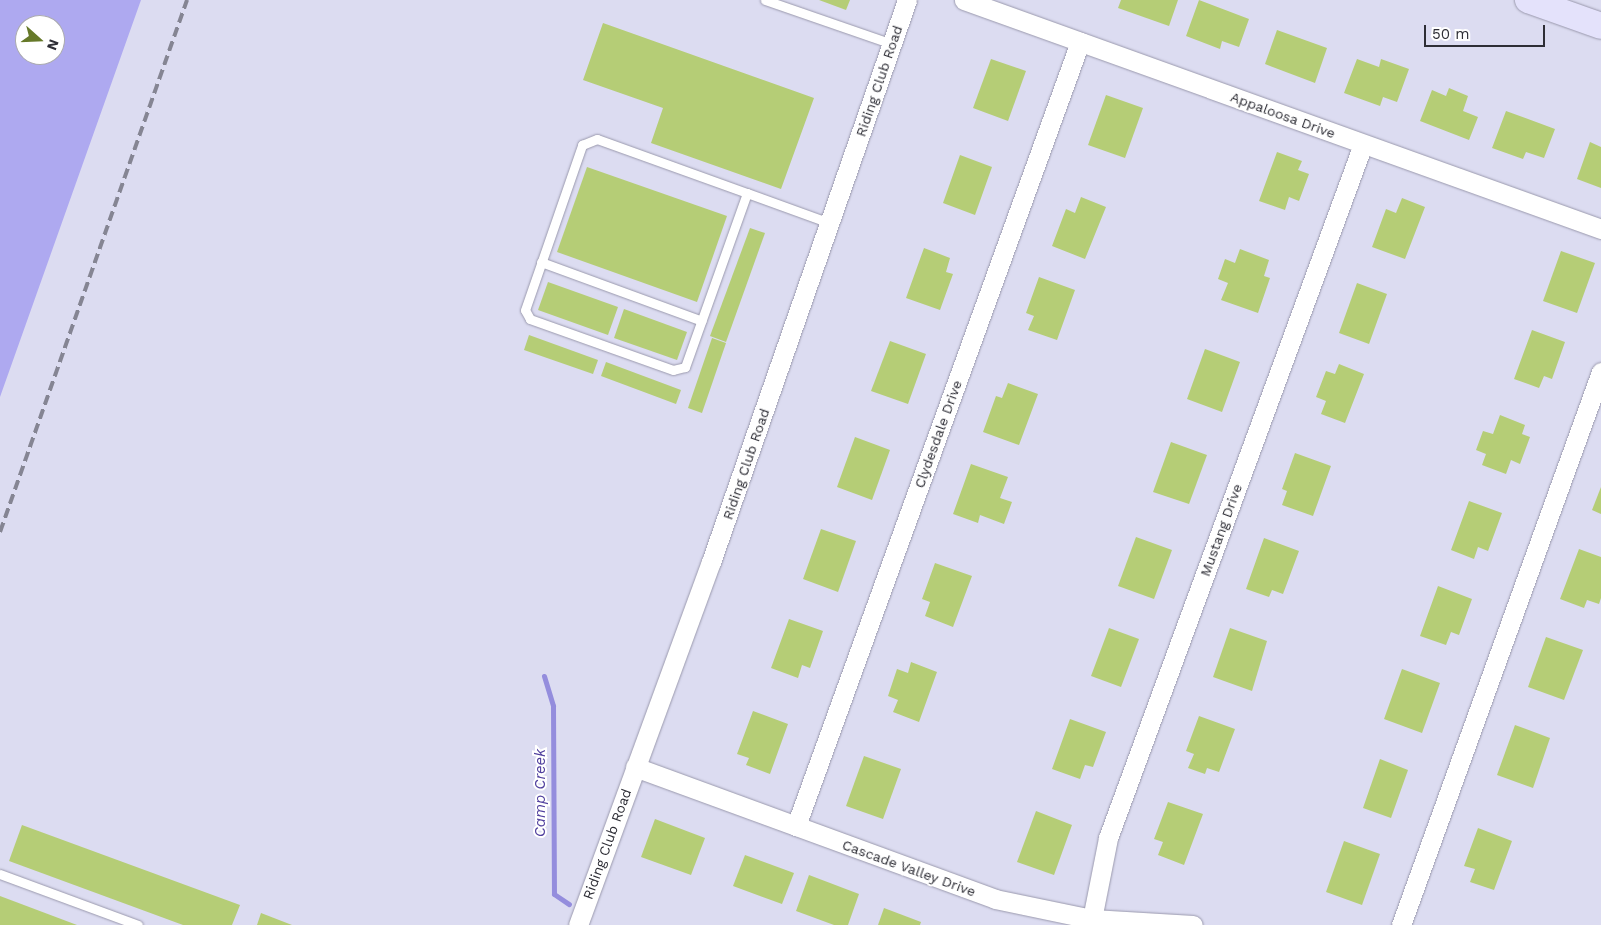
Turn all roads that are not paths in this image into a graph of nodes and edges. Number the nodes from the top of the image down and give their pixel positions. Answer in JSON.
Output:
{"nodes":[{"id":1,"x":765,"y":0,"type":"edge"},
{"id":2,"x":907,"y":0,"type":"edge"},
{"id":3,"x":964,"y":0,"type":"edge"},
{"id":4,"x":1528,"y":0,"type":"edge"},
{"id":5,"x":1564,"y":6,"type":"edge"},
{"id":6,"x":1601,"y":26,"type":"edge"},
{"id":7,"x":1080,"y":42,"type":"junction"},
{"id":8,"x":892,"y":44,"type":"junction"},
{"id":9,"x":1363,"y":144,"type":"junction"},
{"id":10,"x":747,"y":193,"type":"junction"},
{"id":11,"x":830,"y":223,"type":"junction"},
{"id":12,"x":1601,"y":229,"type":"edge"},
{"id":13,"x":541,"y":262,"type":"junction"},
{"id":14,"x":702,"y":321,"type":"junction"},
{"id":15,"x":1601,"y":372,"type":"edge"},
{"id":16,"x":635,"y":767,"type":"junction"},
{"id":17,"x":796,"y":826,"type":"junction"},
{"id":18,"x":0,"y":874,"type":"edge"},
{"id":19,"x":1092,"y":919,"type":"junction"},
{"id":20,"x":138,"y":925,"type":"edge"},
{"id":21,"x":578,"y":925,"type":"edge"},
{"id":22,"x":1193,"y":925,"type":"edge"},
{"id":23,"x":1400,"y":925,"type":"edge"}],
"edges":[{"from":1,"to":8,"type":"lane"},
{"from":2,"to":8,"type":"street","name":"Riding Club Road"},
{"from":3,"to":7,"type":"street","name":"Appaloosa Drive"},
{"from":4,"to":5,"type":"main road"},
{"from":5,"to":6,"type":"main road"},
{"from":7,"to":9,"type":"street","name":"Appaloosa Drive"},
{"from":7,"to":17,"type":"street","name":"Clydesdale Drive"},
{"from":8,"to":11,"type":"street","name":"Riding Club Road"},
{"from":9,"to":12,"type":"street","name":"Appaloosa Drive"},
{"from":9,"to":19,"type":"street","name":"Mustang Drive"},
{"from":10,"to":11,"type":"lane"},
{"from":10,"to":13,"type":"lane"},
{"from":10,"to":14,"type":"lane"},
{"from":11,"to":16,"type":"street","name":"Riding Club Road"},
{"from":13,"to":14,"type":"lane"},
{"from":13,"to":14,"type":"lane"},
{"from":15,"to":23,"type":"street"},
{"from":16,"to":17,"type":"street","name":"Cascade Valley Drive"},
{"from":16,"to":21,"type":"street","name":"Riding Club Road"},
{"from":17,"to":19,"type":"street","name":"Cascade Valley Drive"},
{"from":18,"to":20,"type":"lane"},
{"from":19,"to":22,"type":"street","name":"Cascade Valley Drive"}]}
